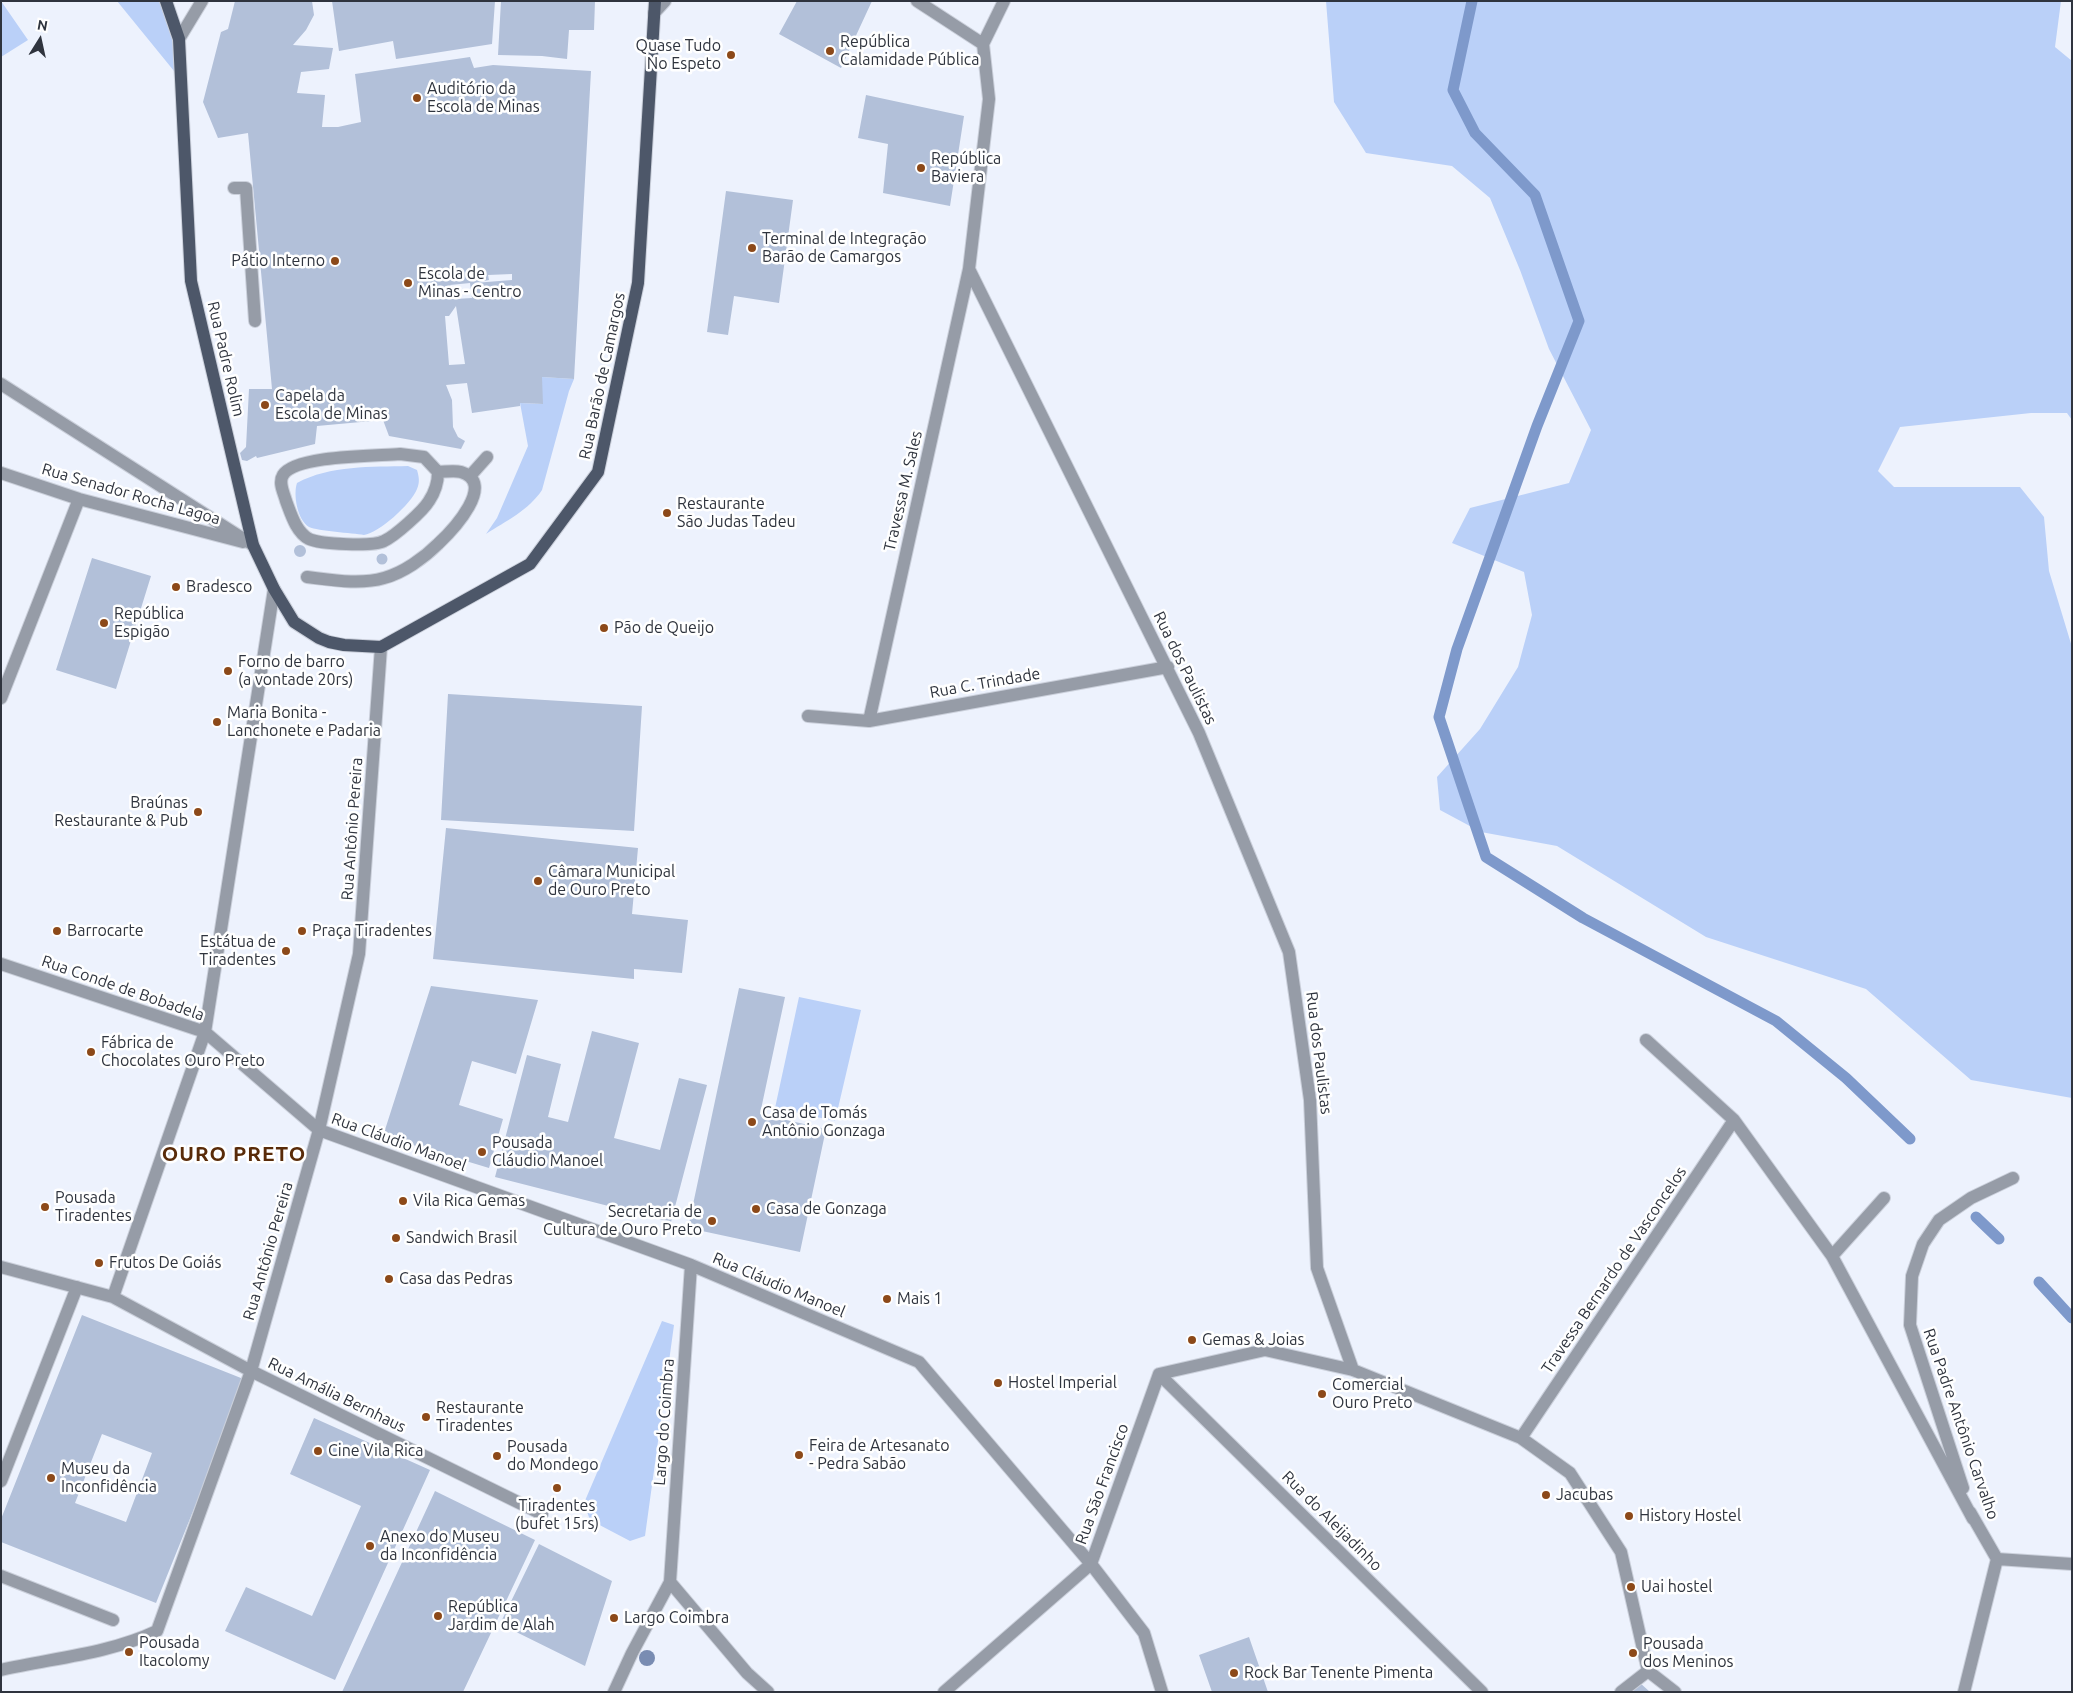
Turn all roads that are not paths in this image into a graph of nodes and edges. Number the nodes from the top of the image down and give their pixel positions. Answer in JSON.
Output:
{"nodes":[{"id":1,"x":166,"y":1,"type":"edge"},
{"id":2,"x":202,"y":1,"type":"edge"},
{"id":3,"x":665,"y":1,"type":"edge"},
{"id":4,"x":917,"y":1,"type":"edge"},
{"id":5,"x":1004,"y":1,"type":"edge"},
{"id":6,"x":654,"y":7,"type":"edge"},
{"id":7,"x":179,"y":39,"type":"junction"},
{"id":8,"x":983,"y":44,"type":"junction"},
{"id":9,"x":234,"y":188,"type":"dead end"},
{"id":10,"x":969,"y":269,"type":"junction"},
{"id":11,"x":255,"y":321,"type":"dead end"},
{"id":12,"x":1,"y":384,"type":"edge"},
{"id":13,"x":487,"y":457,"type":"dead end"},
{"id":14,"x":438,"y":472,"type":"junction"},
{"id":15,"x":1,"y":473,"type":"edge"},
{"id":16,"x":470,"y":476,"type":"junction"},
{"id":17,"x":79,"y":499,"type":"junction"},
{"id":18,"x":253,"y":544,"type":"junction"},
{"id":19,"x":308,"y":577,"type":"dead end"},
{"id":20,"x":274,"y":589,"type":"junction"},
{"id":21,"x":381,"y":647,"type":"junction"},
{"id":22,"x":1168,"y":667,"type":"junction"},
{"id":23,"x":1,"y":698,"type":"edge"},
{"id":24,"x":808,"y":716,"type":"dead end"},
{"id":25,"x":869,"y":721,"type":"junction"},
{"id":26,"x":1,"y":964,"type":"edge"},
{"id":27,"x":205,"y":1032,"type":"junction"},
{"id":28,"x":1646,"y":1040,"type":"dead end"},
{"id":29,"x":1734,"y":1120,"type":"junction"},
{"id":30,"x":319,"y":1130,"type":"junction"},
{"id":31,"x":2012,"y":1178,"type":"dead end"},
{"id":32,"x":1884,"y":1198,"type":"dead end"},
{"id":33,"x":1832,"y":1256,"type":"junction"},
{"id":34,"x":691,"y":1265,"type":"junction"},
{"id":35,"x":1,"y":1267,"type":"edge"},
{"id":36,"x":77,"y":1287,"type":"junction"},
{"id":37,"x":113,"y":1297,"type":"junction"},
{"id":38,"x":251,"y":1370,"type":"junction"},
{"id":39,"x":1353,"y":1370,"type":"junction"},
{"id":40,"x":1159,"y":1374,"type":"junction"},
{"id":41,"x":1520,"y":1438,"type":"junction"},
{"id":42,"x":1,"y":1481,"type":"edge"},
{"id":43,"x":542,"y":1514,"type":"dead end"},
{"id":44,"x":1973,"y":1520,"type":"junction"},
{"id":45,"x":1997,"y":1560,"type":"junction"},
{"id":46,"x":1091,"y":1564,"type":"junction"},
{"id":47,"x":2072,"y":1564,"type":"edge"},
{"id":48,"x":1,"y":1576,"type":"edge"},
{"id":49,"x":670,"y":1582,"type":"junction"},
{"id":50,"x":113,"y":1620,"type":"dead end"},
{"id":51,"x":1,"y":1670,"type":"edge"},
{"id":52,"x":1648,"y":1670,"type":"junction"},
{"id":53,"x":614,"y":1692,"type":"edge"},
{"id":54,"x":768,"y":1692,"type":"edge"},
{"id":55,"x":944,"y":1692,"type":"edge"},
{"id":56,"x":1162,"y":1692,"type":"edge"},
{"id":57,"x":1482,"y":1692,"type":"edge"},
{"id":58,"x":1621,"y":1692,"type":"edge"},
{"id":59,"x":1675,"y":1692,"type":"edge"},
{"id":60,"x":1964,"y":1692,"type":"edge"}],
"edges":[{"from":1,"to":7,"type":"main road","name":"Rua Padre Rolim"},
{"from":2,"to":7,"type":"street"},
{"from":3,"to":6,"type":"street"},
{"from":4,"to":8,"type":"street"},
{"from":5,"to":8,"type":"street"},
{"from":6,"to":21,"type":"main road","name":"Rua Barão de Camargos"},
{"from":7,"to":18,"type":"main road","name":"Rua Padre Rolim"},
{"from":8,"to":10,"type":"street"},
{"from":9,"to":11,"type":"street"},
{"from":10,"to":22,"type":"street","name":"Rua dos Paulistas"},
{"from":10,"to":25,"type":"street","name":"Travessa M. Sales"},
{"from":12,"to":18,"type":"street"},
{"from":13,"to":16,"type":"street"},
{"from":14,"to":14,"type":"street"},
{"from":14,"to":16,"type":"street"},
{"from":15,"to":17,"type":"street","name":"Rua Senador Rocha Lagoa"},
{"from":16,"to":19,"type":"street"},
{"from":17,"to":18,"type":"street","name":"Rua Senador Rocha Lagoa"},
{"from":17,"to":23,"type":"street"},
{"from":18,"to":20,"type":"main road","name":"Rua Padre Rolim"},
{"from":20,"to":21,"type":"main road","name":"Rua Padre Rolim"},
{"from":20,"to":27,"type":"street"},
{"from":21,"to":30,"type":"street","name":"Rua Antônio Pereira"},
{"from":22,"to":25,"type":"street","name":"Rua C. Trindade"},
{"from":22,"to":39,"type":"street","name":"Rua dos Paulistas"},
{"from":24,"to":25,"type":"street","name":"Rua C. Trindade"},
{"from":26,"to":27,"type":"street","name":"Rua Conde de Bobadela"},
{"from":27,"to":30,"type":"street","name":"Rua Conde de Bobadela"},
{"from":27,"to":37,"type":"street"},
{"from":28,"to":29,"type":"street"},
{"from":29,"to":33,"type":"street"},
{"from":29,"to":41,"type":"street","name":"Travessa Bernardo de Vasconcelos"},
{"from":30,"to":34,"type":"street","name":"Rua Cláudio Manoel"},
{"from":30,"to":38,"type":"street","name":"Rua Antônio Pereira"},
{"from":31,"to":44,"type":"street","name":"Rua Padre Antônio Carvalho"},
{"from":32,"to":33,"type":"street"},
{"from":33,"to":44,"type":"street"},
{"from":34,"to":46,"type":"street","name":"Rua Cláudio Manoel"},
{"from":34,"to":49,"type":"street","name":"Largo do Coimbra"},
{"from":35,"to":36,"type":"street","name":"Rua Amália Bernhaus"},
{"from":36,"to":37,"type":"street","name":"Rua Amália Bernhaus"},
{"from":36,"to":42,"type":"street"},
{"from":37,"to":38,"type":"street","name":"Rua Amália Bernhaus"},
{"from":38,"to":43,"type":"street","name":"Rua Amália Bernhaus"},
{"from":38,"to":51,"type":"street","name":"Rua Antônio Pereira"},
{"from":39,"to":40,"type":"street"},
{"from":39,"to":41,"type":"street"},
{"from":40,"to":46,"type":"street","name":"Rua São Francisco"},
{"from":40,"to":57,"type":"street","name":"Rua do Aleijadinho"},
{"from":41,"to":52,"type":"street"},
{"from":44,"to":45,"type":"street","name":"Rua Padre Antônio Carvalho"},
{"from":45,"to":47,"type":"street"},
{"from":45,"to":60,"type":"street"},
{"from":46,"to":55,"type":"street","name":"Rua São Francisco"},
{"from":46,"to":56,"type":"street","name":"Rua Cláudio Manoel"},
{"from":48,"to":50,"type":"street"},
{"from":49,"to":53,"type":"street"},
{"from":49,"to":54,"type":"street"},
{"from":52,"to":58,"type":"street"},
{"from":52,"to":59,"type":"street"}]}
